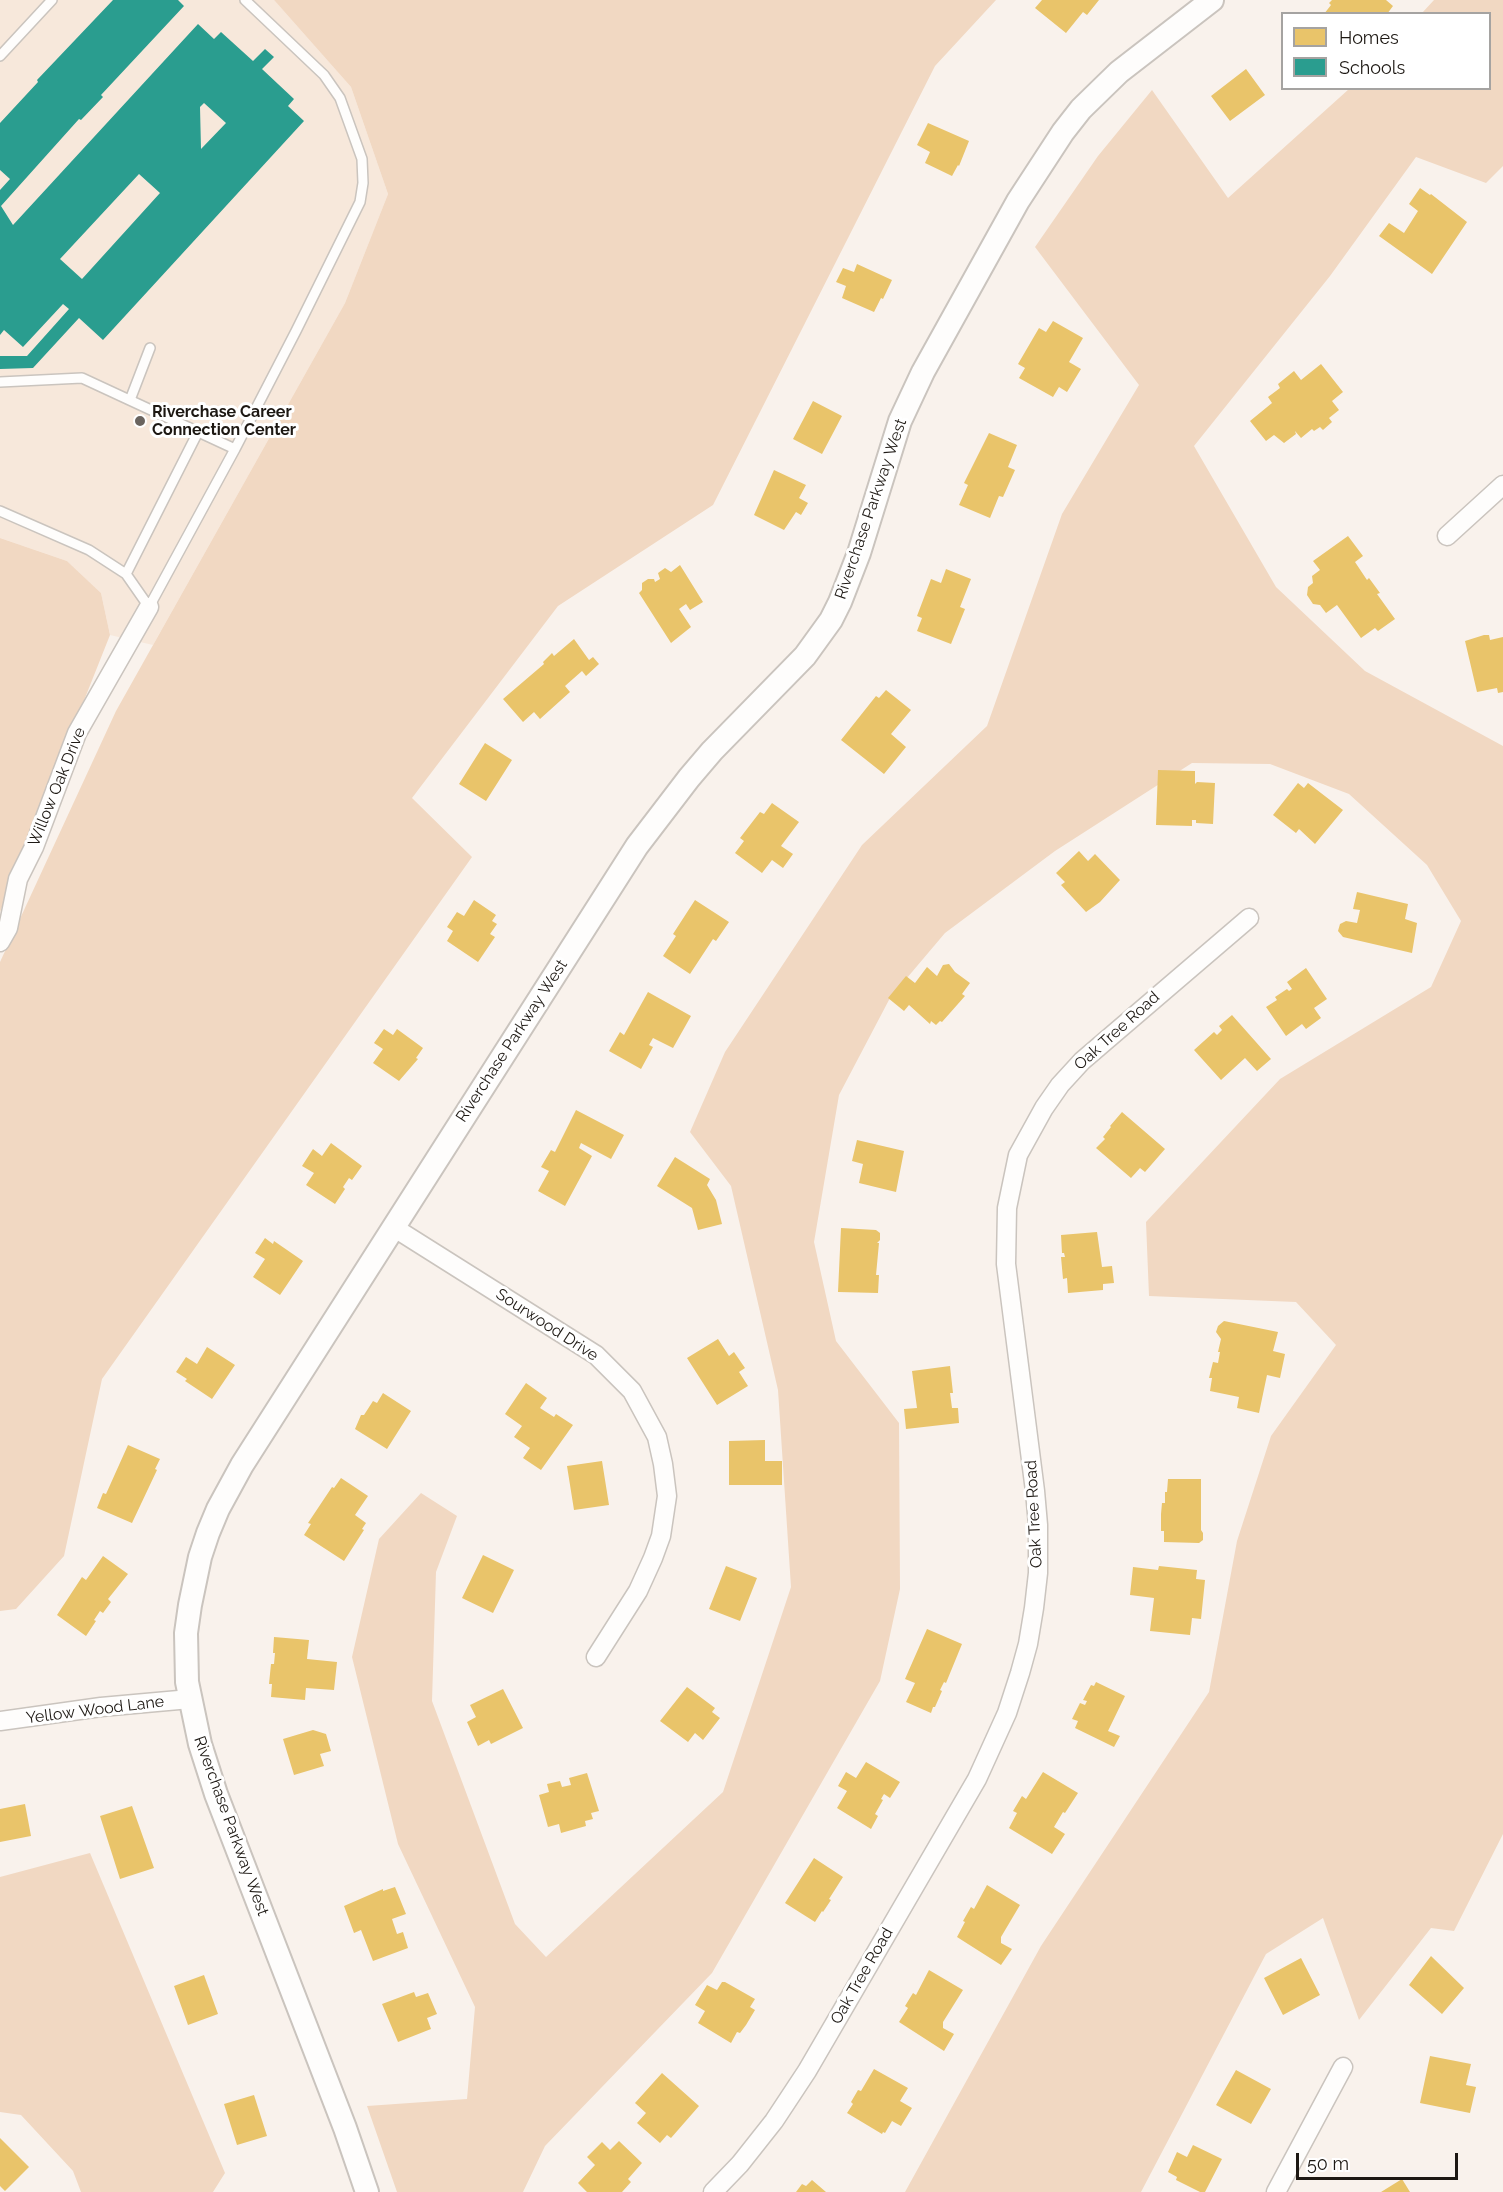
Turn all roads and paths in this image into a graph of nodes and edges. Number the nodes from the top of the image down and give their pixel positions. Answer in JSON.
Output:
{"nodes":[{"id":1,"x":52,"y":0,"type":"edge"},
{"id":2,"x":245,"y":0,"type":"edge"},
{"id":3,"x":1212,"y":0,"type":"edge"},
{"id":4,"x":0,"y":56,"type":"edge"},
{"id":5,"x":150,"y":348,"type":"dead end"},
{"id":6,"x":0,"y":382,"type":"edge"},
{"id":7,"x":130,"y":400,"type":"junction"},
{"id":8,"x":198,"y":432,"type":"junction"},
{"id":9,"x":235,"y":449,"type":"junction"},
{"id":10,"x":1503,"y":485,"type":"edge"},
{"id":11,"x":0,"y":511,"type":"edge"},
{"id":12,"x":1448,"y":536,"type":"dead end"},
{"id":13,"x":126,"y":574,"type":"junction"},
{"id":14,"x":149,"y":608,"type":"junction"},
{"id":15,"x":1249,"y":918,"type":"dead end"},
{"id":16,"x":0,"y":942,"type":"edge"},
{"id":17,"x":393,"y":1227,"type":"junction"},
{"id":18,"x":596,"y":1657,"type":"dead end"},
{"id":19,"x":190,"y":1699,"type":"junction"},
{"id":20,"x":0,"y":1721,"type":"edge"},
{"id":21,"x":1343,"y":2067,"type":"dead end"},
{"id":22,"x":368,"y":2192,"type":"edge"},
{"id":23,"x":713,"y":2192,"type":"edge"},
{"id":24,"x":1276,"y":2192,"type":"edge"}],
"edges":[{"from":1,"to":4,"type":"lane"},
{"from":2,"to":9,"type":"lane"},
{"from":3,"to":17,"type":"street","name":"Riverchase Parkway West"},
{"from":5,"to":7,"type":"lane"},
{"from":6,"to":7,"type":"lane"},
{"from":7,"to":8,"type":"lane"},
{"from":8,"to":9,"type":"lane"},
{"from":8,"to":13,"type":"lane"},
{"from":9,"to":14,"type":"lane"},
{"from":10,"to":12,"type":"street"},
{"from":11,"to":13,"type":"lane"},
{"from":13,"to":14,"type":"lane"},
{"from":14,"to":16,"type":"street","name":"Willow Oak Drive"},
{"from":15,"to":23,"type":"street","name":"Oak Tree Road"},
{"from":17,"to":18,"type":"street","name":"Sourwood Drive"},
{"from":17,"to":19,"type":"street","name":"Riverchase Parkway West"},
{"from":19,"to":20,"type":"street","name":"Yellow Wood Lane"},
{"from":19,"to":22,"type":"street","name":"Riverchase Parkway West"},
{"from":21,"to":24,"type":"street"}]}
